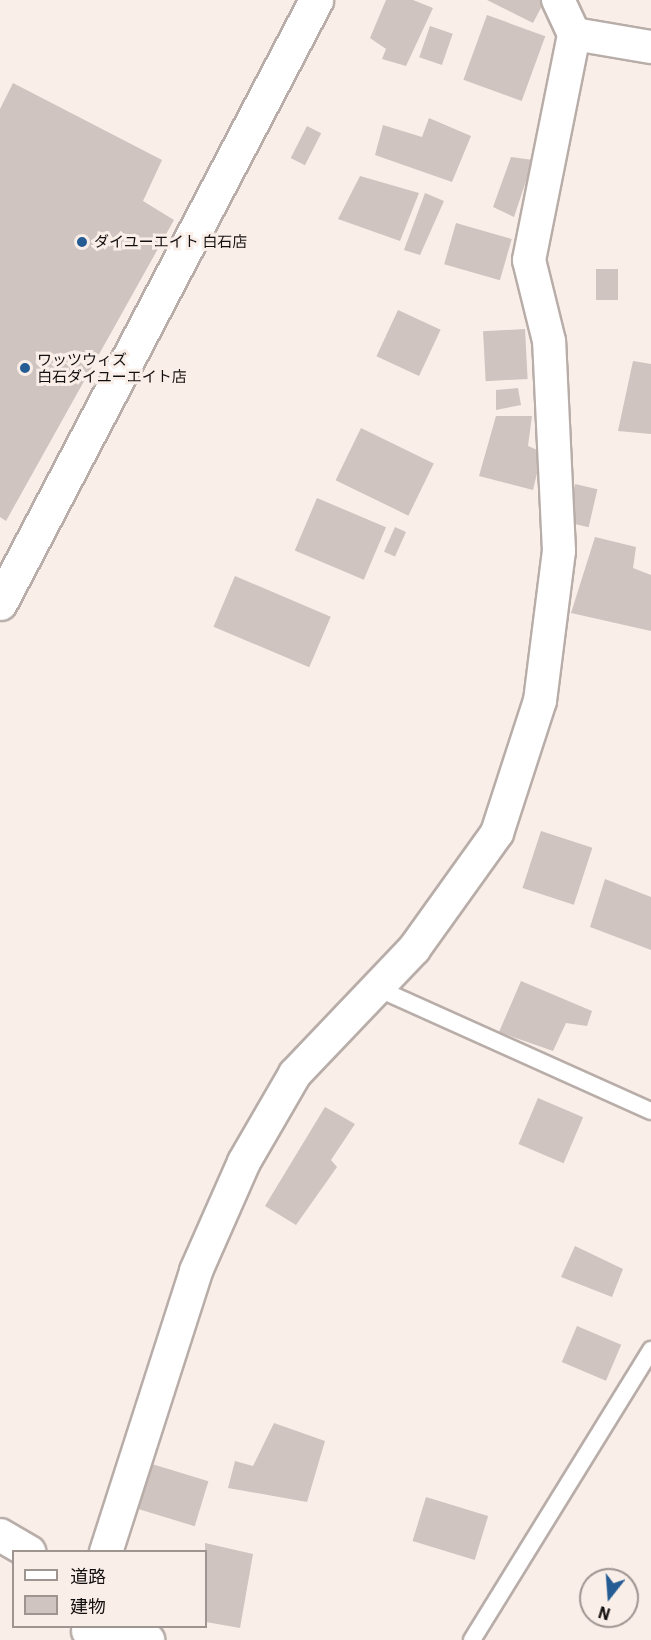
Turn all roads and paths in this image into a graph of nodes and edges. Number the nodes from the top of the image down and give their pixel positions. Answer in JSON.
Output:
{"nodes":[{"id":1,"x":315,"y":0,"type":"edge"},
{"id":2,"x":558,"y":0,"type":"edge"},
{"id":3,"x":574,"y":34,"type":"junction"},
{"id":4,"x":651,"y":48,"type":"edge"},
{"id":5,"x":0,"y":603,"type":"edge"},
{"id":6,"x":377,"y":988,"type":"junction"},
{"id":7,"x":651,"y":1111,"type":"edge"},
{"id":8,"x":651,"y":1350,"type":"edge"},
{"id":9,"x":0,"y":1535,"type":"edge"},
{"id":10,"x":27,"y":1550,"type":"edge"},
{"id":11,"x":106,"y":1550,"type":"edge"},
{"id":12,"x":88,"y":1632,"type":"edge"},
{"id":13,"x":148,"y":1640,"type":"edge"},
{"id":14,"x":472,"y":1640,"type":"edge"}],
"edges":[{"from":1,"to":5,"type":"street"},
{"from":2,"to":3,"type":"street"},
{"from":3,"to":4,"type":"street"},
{"from":3,"to":6,"type":"street"},
{"from":6,"to":7,"type":"lane"},
{"from":6,"to":11,"type":"street"},
{"from":8,"to":14,"type":"lane"},
{"from":9,"to":10,"type":"street"},
{"from":12,"to":13,"type":"street"}]}
